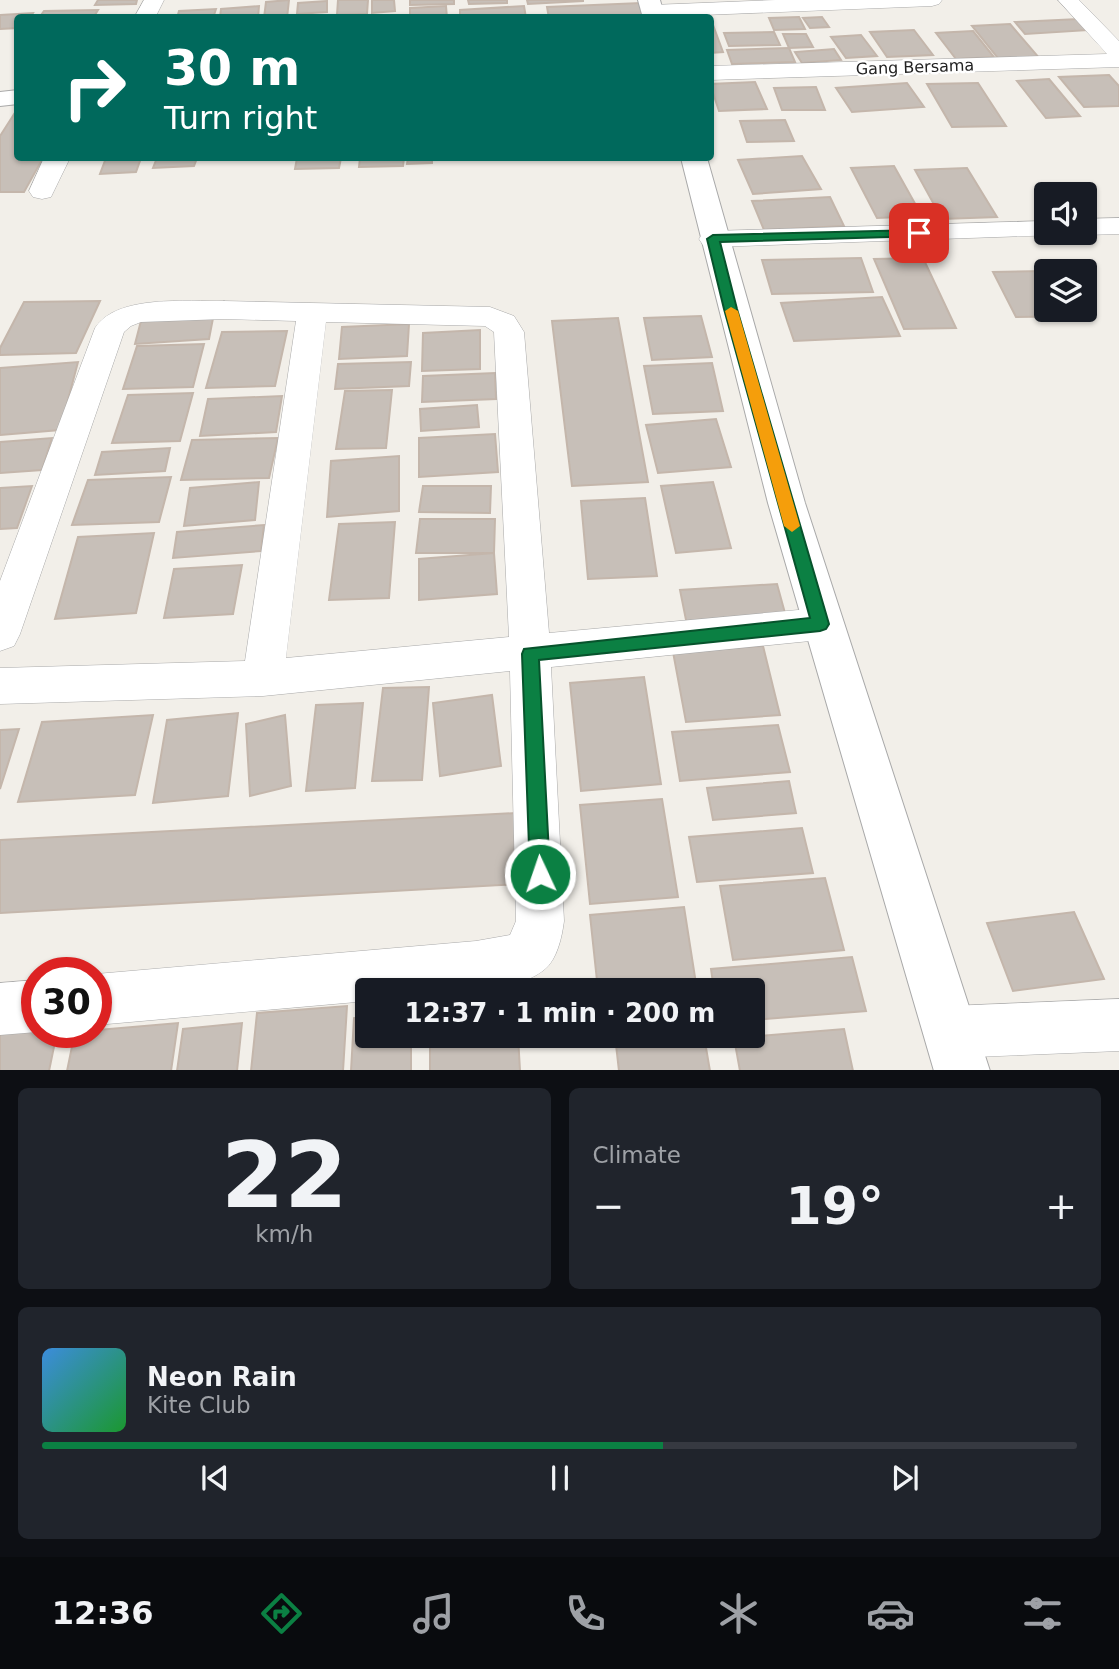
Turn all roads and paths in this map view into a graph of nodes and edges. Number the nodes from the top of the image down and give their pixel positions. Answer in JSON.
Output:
{"nodes":[{"id":1,"x":932,"y":0,"type":"edge"},
{"id":2,"x":1068,"y":0,"type":"edge"},
{"id":3,"x":652,"y":9,"type":"edge"},
{"id":4,"x":1119,"y":54,"type":"edge"},
{"id":5,"x":1119,"y":60,"type":"edge"},
{"id":6,"x":714,"y":74,"type":"edge"},
{"id":7,"x":56,"y":161,"type":"edge"},
{"id":8,"x":695,"y":161,"type":"edge"},
{"id":9,"x":42,"y":191,"type":"dead end"},
{"id":10,"x":1119,"y":226,"type":"edge"},
{"id":11,"x":1097,"y":227,"type":"edge"},
{"id":12,"x":1034,"y":229,"type":"edge"},
{"id":13,"x":713,"y":239,"type":"junction"},
{"id":14,"x":312,"y":313,"type":"junction"},
{"id":15,"x":9,"y":585,"type":"edge"},
{"id":16,"x":820,"y":624,"type":"junction"},
{"id":17,"x":0,"y":634,"type":"edge"},
{"id":18,"x":530,"y":654,"type":"junction"},
{"id":19,"x":263,"y":678,"type":"junction"},
{"id":20,"x":0,"y":685,"type":"edge"},
{"id":21,"x":112,"y":999,"type":"edge"},
{"id":22,"x":21,"y":1007,"type":"edge"},
{"id":23,"x":0,"y":1009,"type":"edge"},
{"id":24,"x":1119,"y":1025,"type":"edge"},
{"id":25,"x":956,"y":1051,"type":"edge"}],
"edges":[{"from":1,"to":3,"type":"street"},
{"from":2,"to":4,"type":"street"},
{"from":5,"to":6,"type":"street","name":"Gang Bersama"},
{"from":7,"to":9,"type":"street"},
{"from":8,"to":13,"type":"street"},
{"from":10,"to":11,"type":"street"},
{"from":12,"to":13,"type":"street"},
{"from":13,"to":16,"type":"street"},
{"from":14,"to":15,"type":"street"},
{"from":14,"to":18,"type":"street"},
{"from":14,"to":19,"type":"street"},
{"from":15,"to":17,"type":"street"},
{"from":16,"to":18,"type":"street"},
{"from":16,"to":25,"type":"street"},
{"from":18,"to":19,"type":"street"},
{"from":18,"to":21,"type":"street"},
{"from":19,"to":20,"type":"street"},
{"from":22,"to":23,"type":"street"},
{"from":24,"to":25,"type":"street"}]}
